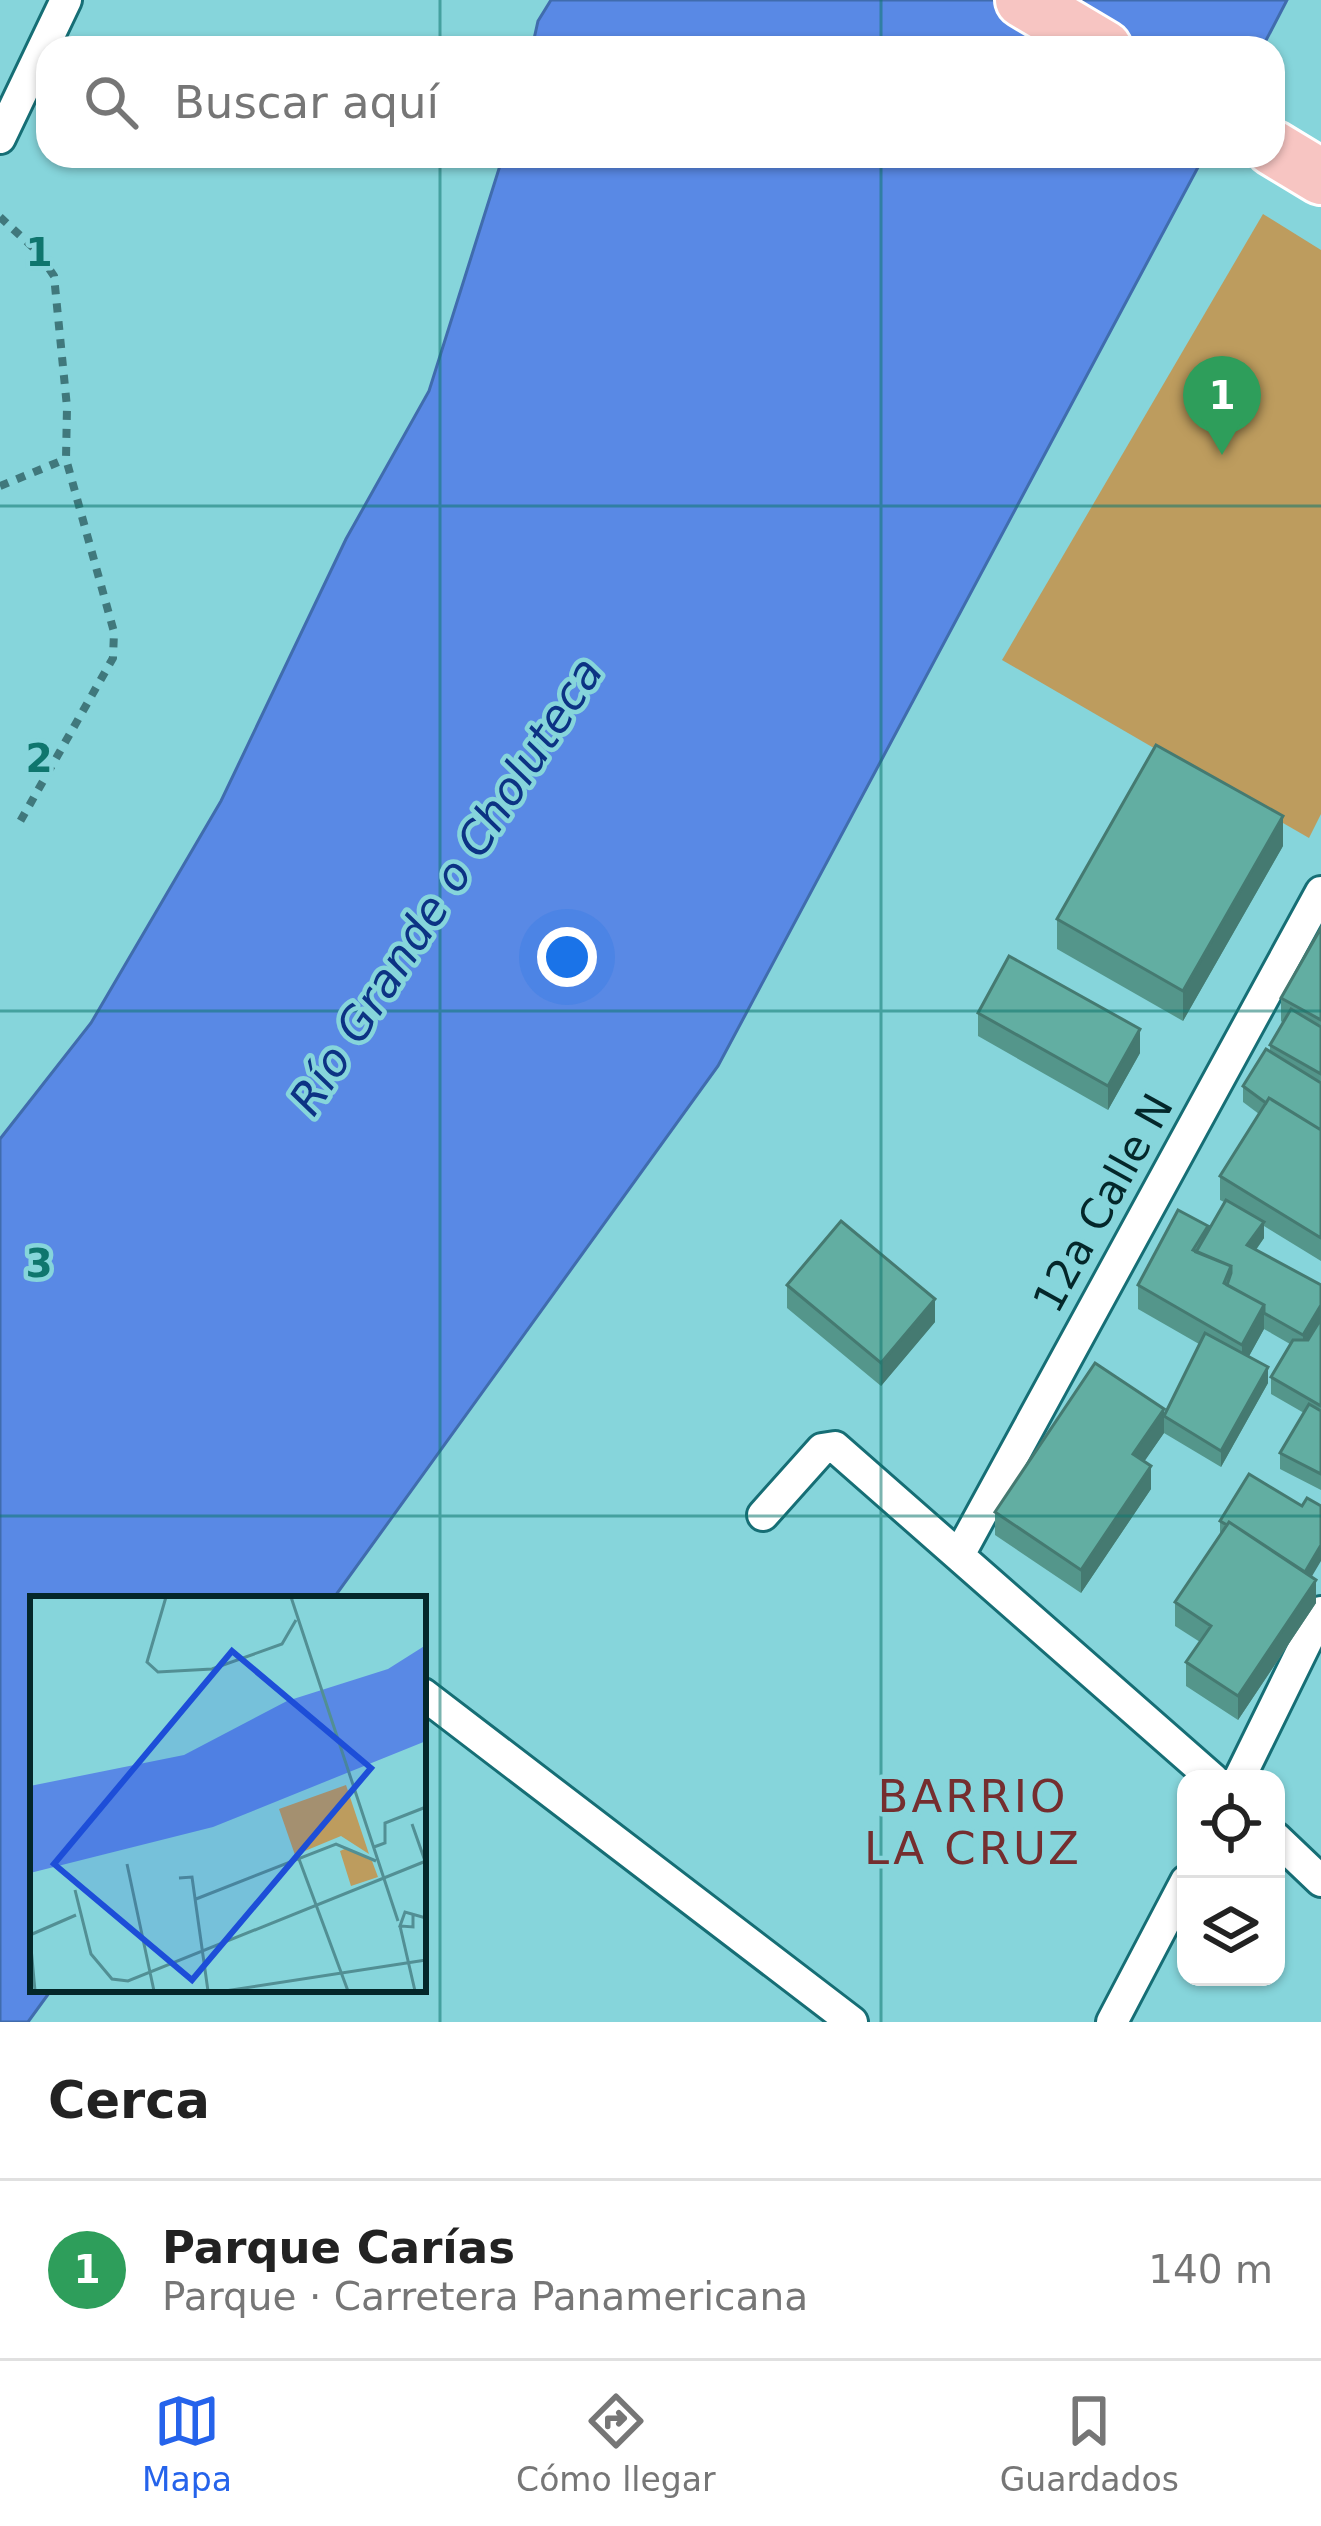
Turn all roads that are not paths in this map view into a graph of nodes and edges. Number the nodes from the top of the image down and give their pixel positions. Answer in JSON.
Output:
{"nodes":[{"id":1,"x":66,"y":0,"type":"edge"},
{"id":2,"x":1023,"y":0,"type":"edge"},
{"id":3,"x":49,"y":36,"type":"edge"},
{"id":4,"x":1084,"y":36,"type":"edge"},
{"id":5,"x":36,"y":63,"type":"edge"},
{"id":6,"x":0,"y":138,"type":"edge"},
{"id":7,"x":1285,"y":155,"type":"edge"},
{"id":8,"x":1321,"y":177,"type":"edge"},
{"id":9,"x":1321,"y":892,"type":"edge"},
{"id":10,"x":763,"y":1515,"type":"dead end"},
{"id":11,"x":959,"y":1555,"type":"junction"},
{"id":12,"x":1321,"y":1612,"type":"edge"},
{"id":13,"x":426,"y":1696,"type":"edge"},
{"id":14,"x":1203,"y":1770,"type":"edge"},
{"id":15,"x":1243,"y":1770,"type":"edge"},
{"id":16,"x":1285,"y":1847,"type":"edge"},
{"id":17,"x":1321,"y":1881,"type":"edge"},
{"id":18,"x":1177,"y":1898,"type":"edge"},
{"id":19,"x":851,"y":2022,"type":"edge"},
{"id":20,"x":1112,"y":2022,"type":"edge"}],
"edges":[{"from":1,"to":3,"type":"street"},
{"from":2,"to":4,"type":"highway"},
{"from":5,"to":6,"type":"street"},
{"from":7,"to":8,"type":"highway"},
{"from":9,"to":11,"type":"street","name":"12a Calle N"},
{"from":10,"to":11,"type":"street"},
{"from":11,"to":14,"type":"street"},
{"from":12,"to":15,"type":"street"},
{"from":13,"to":19,"type":"street"},
{"from":16,"to":17,"type":"street"},
{"from":18,"to":20,"type":"street"}]}
